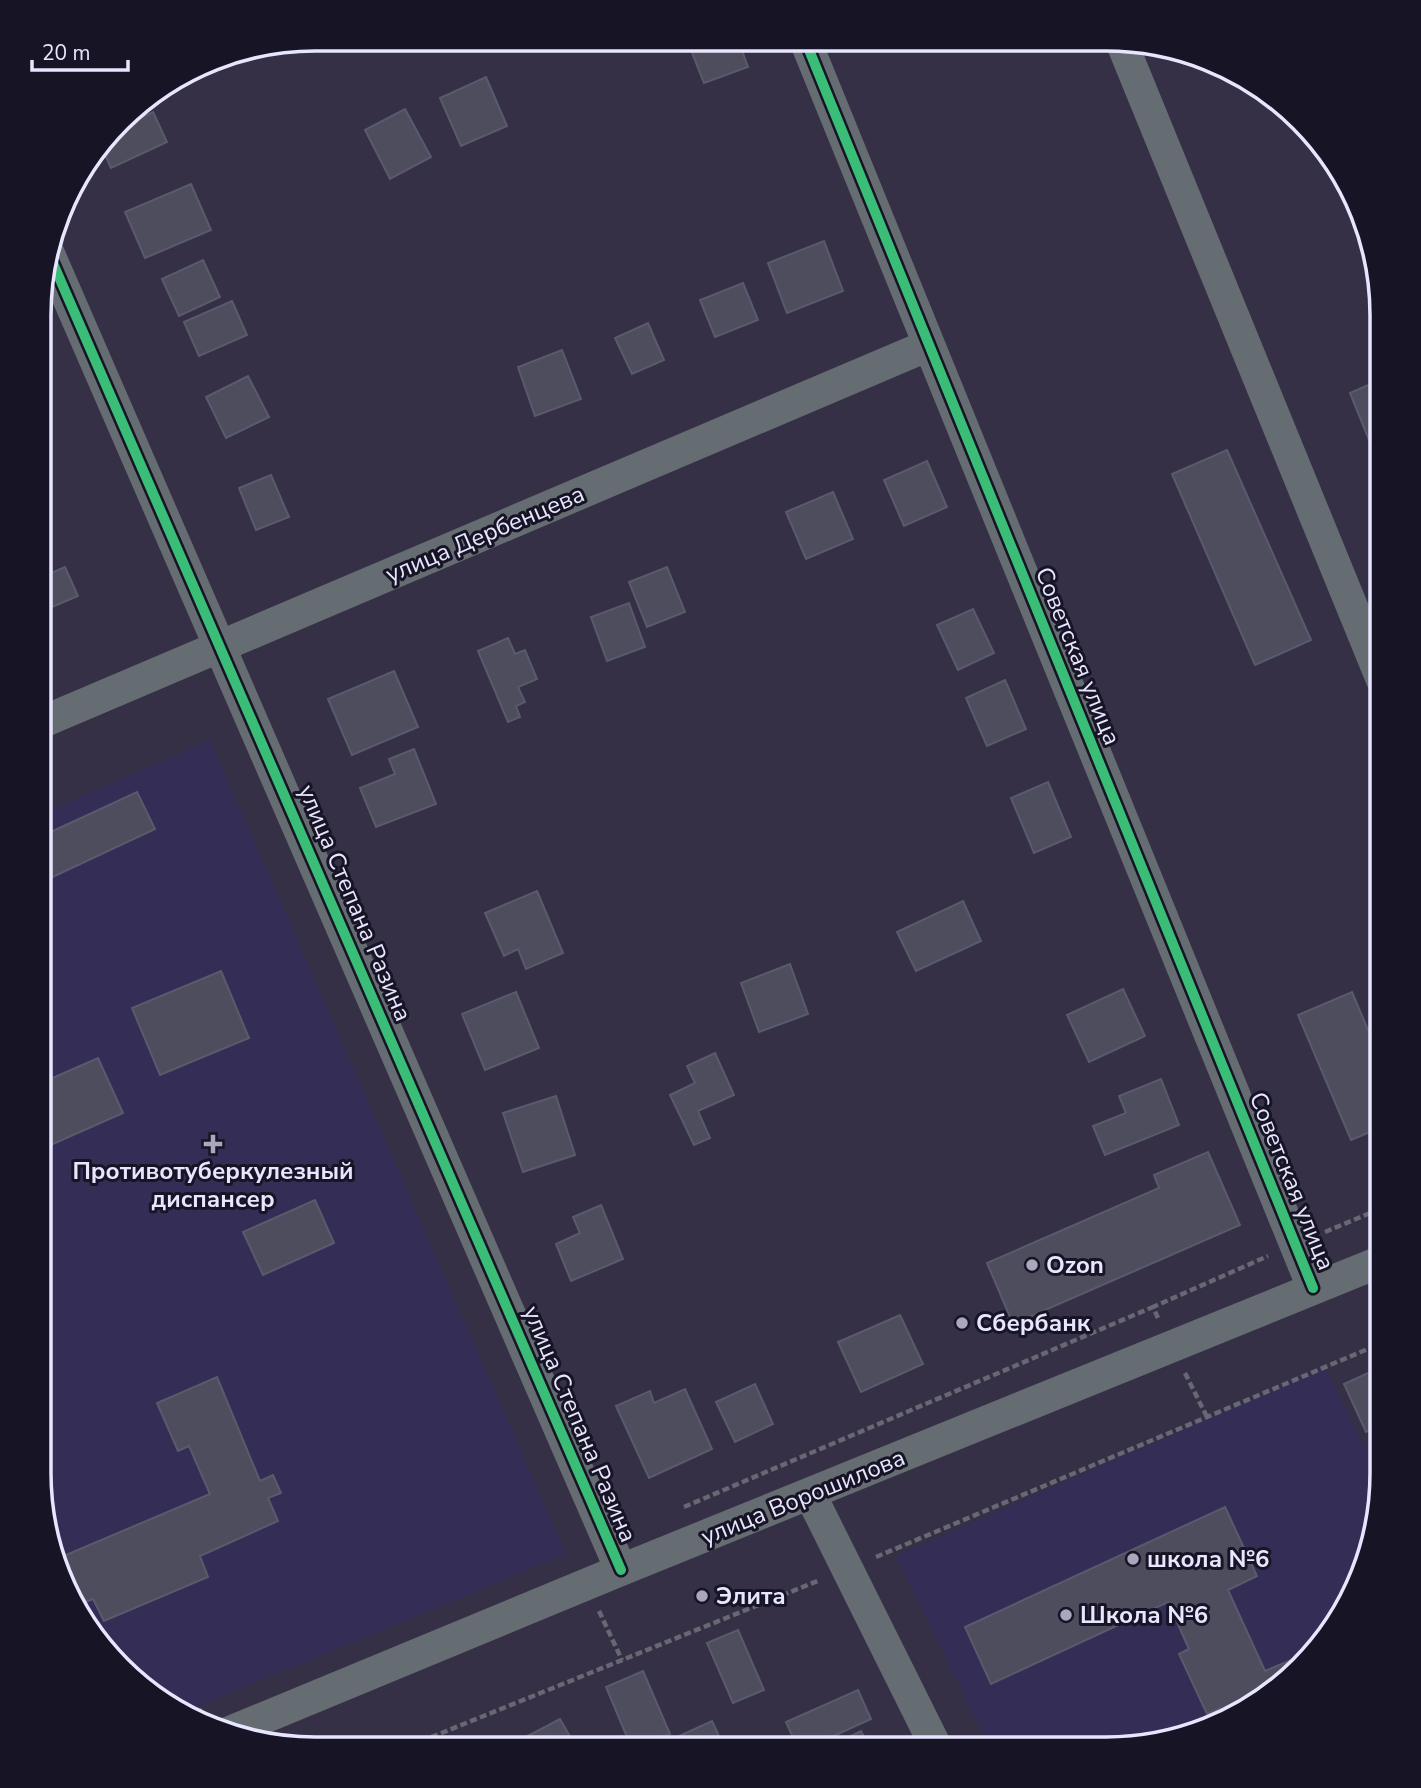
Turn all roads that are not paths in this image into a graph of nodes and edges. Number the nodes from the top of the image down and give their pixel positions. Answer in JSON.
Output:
{"nodes":[{"id":1,"x":809,"y":51,"type":"edge"},
{"id":2,"x":1125,"y":51,"type":"edge"},
{"id":3,"x":55,"y":268,"type":"edge"},
{"id":4,"x":929,"y":345,"type":"junction"},
{"id":5,"x":220,"y":647,"type":"junction"},
{"id":6,"x":1370,"y":651,"type":"edge"},
{"id":7,"x":51,"y":718,"type":"edge"},
{"id":8,"x":1370,"y":1266,"type":"edge"},
{"id":9,"x":1312,"y":1288,"type":"junction"},
{"id":10,"x":810,"y":1494,"type":"junction"},
{"id":11,"x":621,"y":1570,"type":"junction"},
{"id":12,"x":242,"y":1727,"type":"edge"},
{"id":13,"x":931,"y":1737,"type":"edge"}],
"edges":[{"from":1,"to":4,"type":"street","name":"Советская улица"},
{"from":2,"to":6,"type":"street"},
{"from":3,"to":5,"type":"street","name":"улица Степана Разина"},
{"from":4,"to":5,"type":"street","name":"улица Дербенцева"},
{"from":4,"to":9,"type":"street","name":"Советская улица"},
{"from":5,"to":7,"type":"street","name":"улица Дербенцева"},
{"from":5,"to":11,"type":"street","name":"улица Степана Разина"},
{"from":8,"to":9,"type":"street","name":"улица Ворошилова"},
{"from":9,"to":10,"type":"street","name":"улица Ворошилова"},
{"from":10,"to":11,"type":"street","name":"улица Ворошилова"},
{"from":10,"to":13,"type":"street"},
{"from":11,"to":12,"type":"street","name":"улица Ворошилова"}]}
